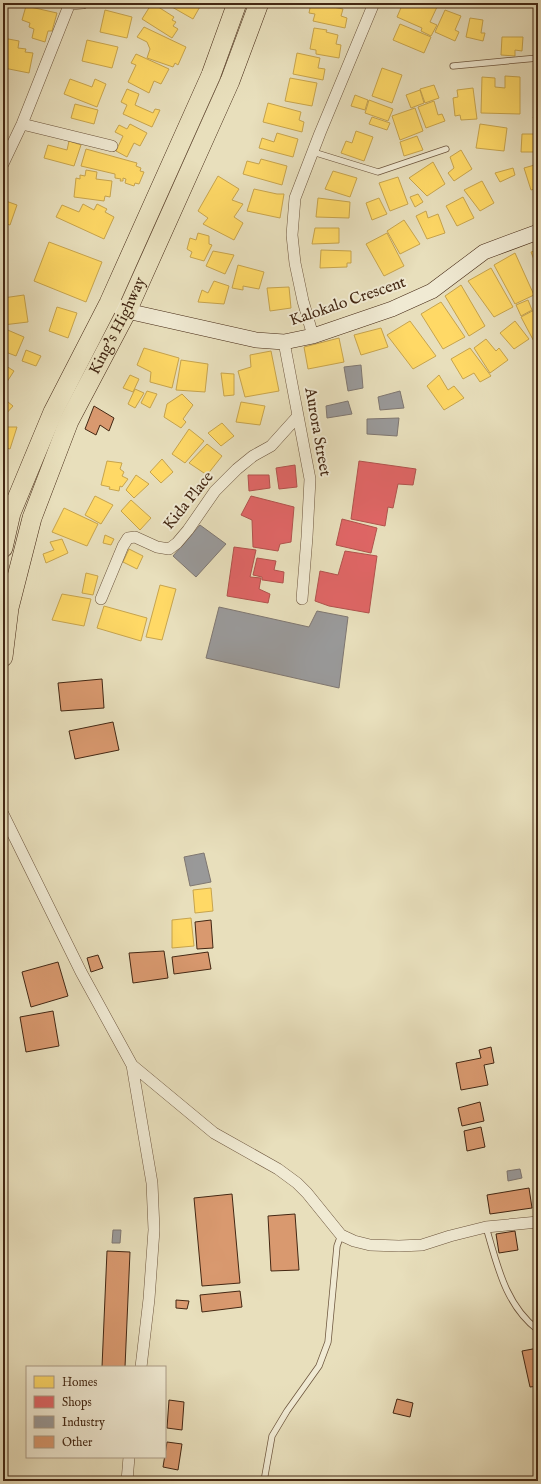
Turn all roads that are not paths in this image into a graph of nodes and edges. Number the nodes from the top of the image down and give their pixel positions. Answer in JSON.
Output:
{"nodes":[{"id":1,"x":83,"y":3,"type":"edge"},
{"id":2,"x":237,"y":3,"type":"edge"},
{"id":3,"x":259,"y":3,"type":"edge"},
{"id":4,"x":374,"y":3,"type":"edge"},
{"id":5,"x":70,"y":4,"type":"edge"},
{"id":6,"x":538,"y":58,"type":"edge"},
{"id":7,"x":453,"y":66,"type":"dead end"},
{"id":8,"x":22,"y":124,"type":"junction"},
{"id":9,"x":112,"y":146,"type":"dead end"},
{"id":10,"x":446,"y":149,"type":"dead end"},
{"id":11,"x":313,"y":152,"type":"junction"},
{"id":12,"x":3,"y":164,"type":"edge"},
{"id":13,"x":538,"y":232,"type":"edge"},
{"id":14,"x":109,"y":303,"type":"junction"},
{"id":15,"x":127,"y":311,"type":"junction"},
{"id":16,"x":313,"y":336,"type":"junction"},
{"id":17,"x":284,"y":342,"type":"junction"},
{"id":18,"x":298,"y":416,"type":"junction"},
{"id":19,"x":3,"y":548,"type":"edge"},
{"id":20,"x":101,"y":599,"type":"dead end"},
{"id":21,"x":302,"y":599,"type":"dead end"},
{"id":22,"x":3,"y":657,"type":"edge"},
{"id":23,"x":3,"y":814,"type":"edge"},
{"id":24,"x":132,"y":1065,"type":"junction"},
{"id":25,"x":538,"y":1222,"type":"edge"},
{"id":26,"x":486,"y":1227,"type":"junction"},
{"id":27,"x":341,"y":1235,"type":"junction"},
{"id":28,"x":538,"y":1330,"type":"edge"},
{"id":29,"x":141,"y":1366,"type":"edge"},
{"id":30,"x":129,"y":1458,"type":"edge"},
{"id":31,"x":127,"y":1481,"type":"edge"},
{"id":32,"x":264,"y":1481,"type":"edge"}],
"edges":[{"from":1,"to":5,"type":"street"},
{"from":2,"to":14,"type":"highway","name":"King's Highway"},
{"from":3,"to":15,"type":"highway","name":"King's Highway"},
{"from":4,"to":11,"type":"street"},
{"from":5,"to":8,"type":"street"},
{"from":6,"to":7,"type":"lane"},
{"from":8,"to":9,"type":"street"},
{"from":8,"to":12,"type":"street"},
{"from":10,"to":11,"type":"lane"},
{"from":11,"to":16,"type":"street"},
{"from":13,"to":16,"type":"street","name":"Kalokalo Crescent"},
{"from":14,"to":15,"type":"street","name":"Kalokalo Crescent"},
{"from":14,"to":19,"type":"highway","name":"King's Highway"},
{"from":15,"to":17,"type":"street","name":"Kalokalo Crescent"},
{"from":15,"to":22,"type":"highway","name":"King's Highway"},
{"from":16,"to":17,"type":"street","name":"Kalokalo Crescent"},
{"from":17,"to":18,"type":"street","name":"Aurora Street"},
{"from":18,"to":20,"type":"street","name":"Kida Place"},
{"from":18,"to":21,"type":"street","name":"Aurora Street"},
{"from":23,"to":24,"type":"street"},
{"from":24,"to":27,"type":"street"},
{"from":24,"to":29,"type":"street"},
{"from":25,"to":26,"type":"street"},
{"from":26,"to":27,"type":"street"},
{"from":26,"to":28,"type":"lane"},
{"from":27,"to":32,"type":"lane"},
{"from":30,"to":31,"type":"street"}]}
